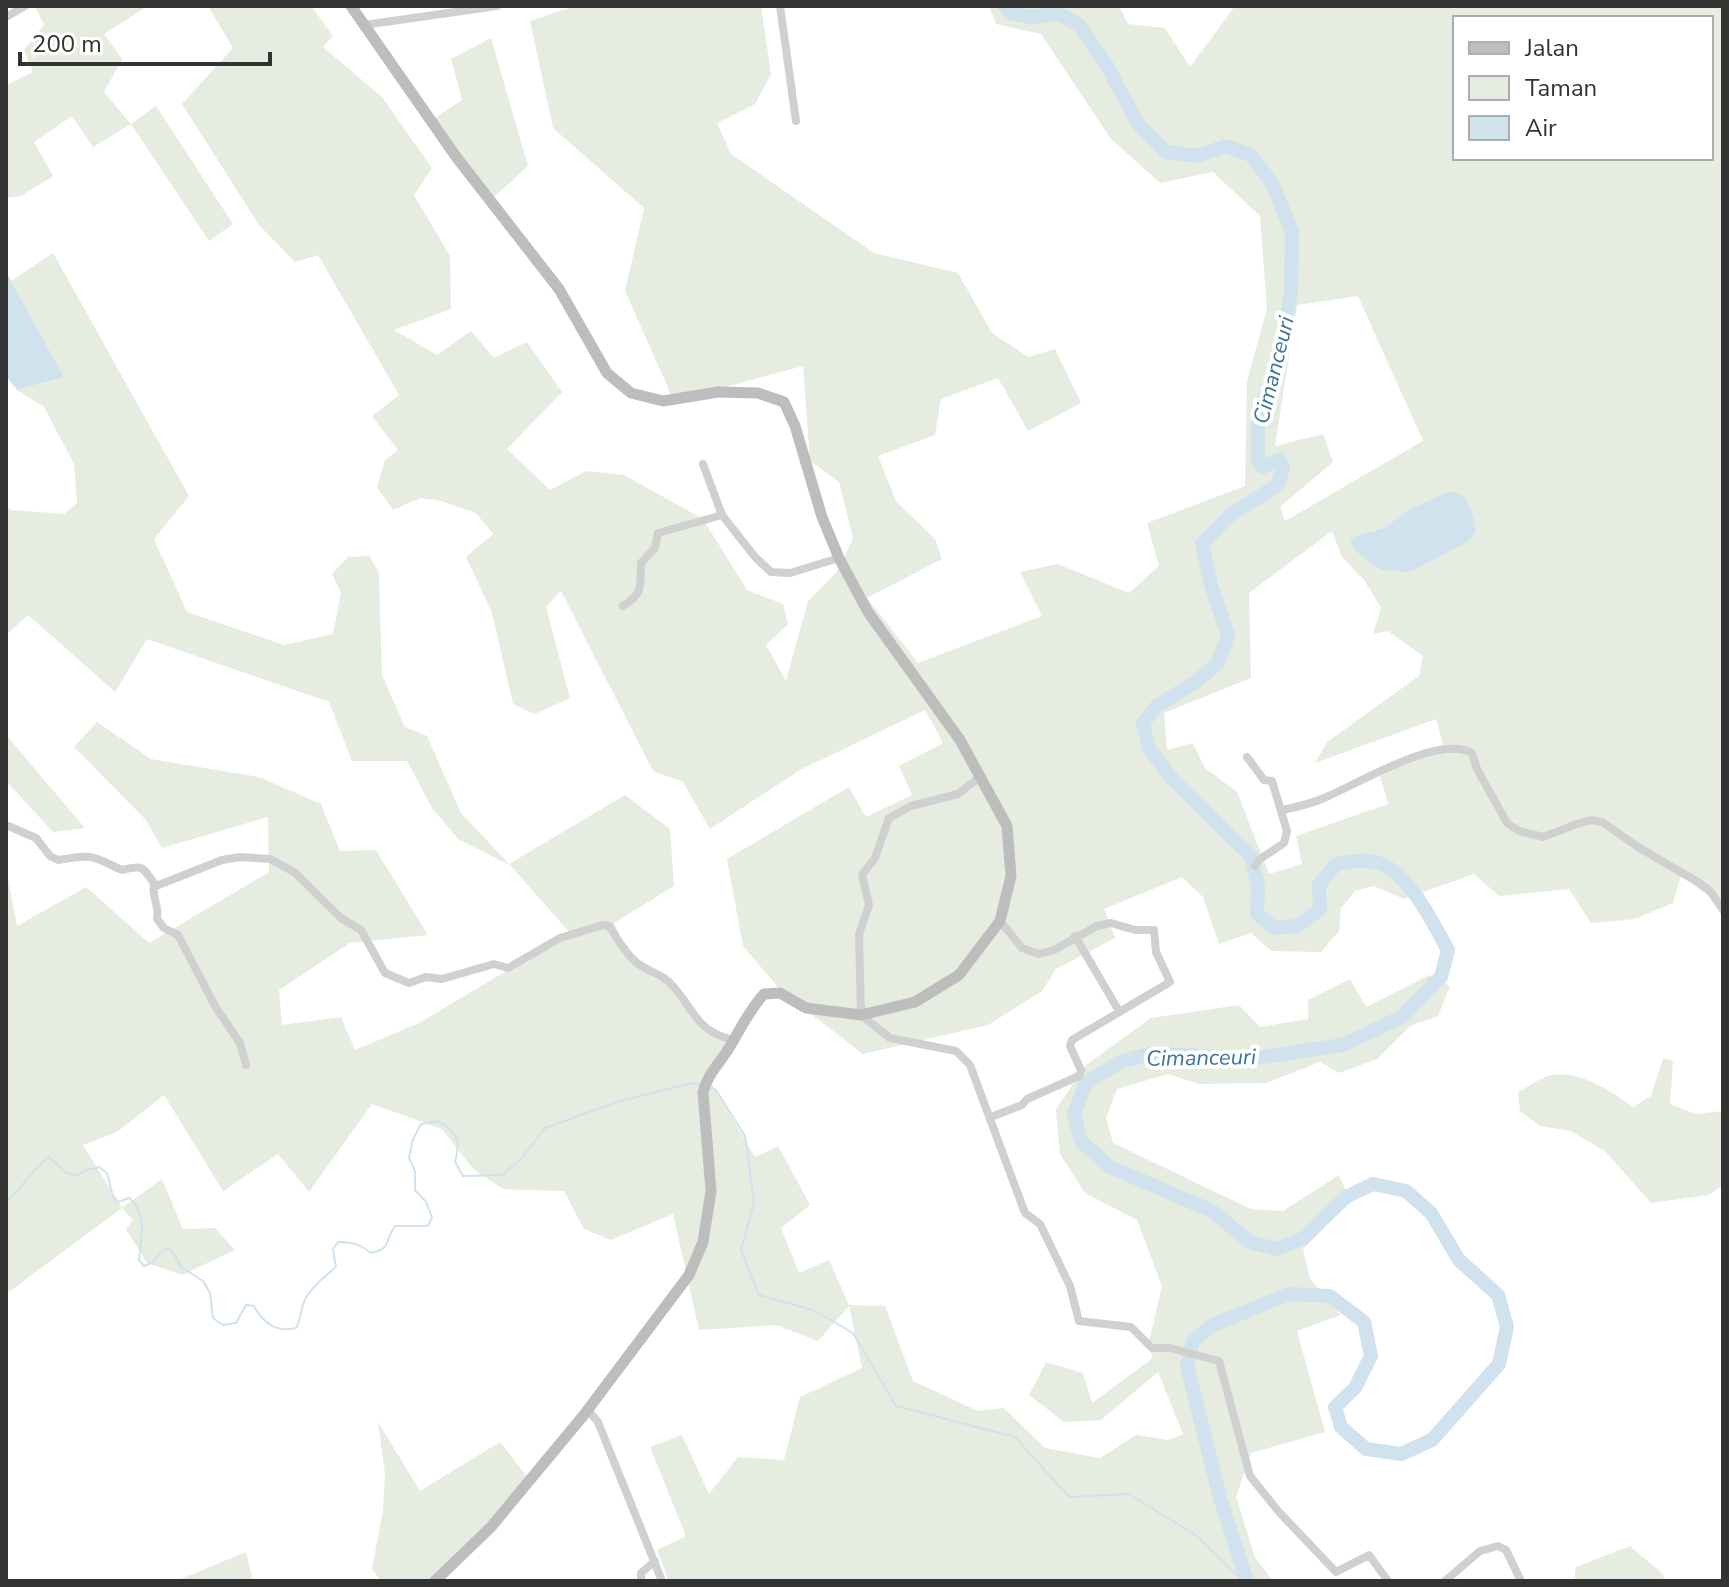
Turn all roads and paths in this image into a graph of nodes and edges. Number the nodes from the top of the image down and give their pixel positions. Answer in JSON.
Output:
{"nodes":[{"id":1,"x":25,"y":6,"type":"edge"},
{"id":2,"x":351,"y":6,"type":"edge"},
{"id":3,"x":497,"y":6,"type":"edge"},
{"id":4,"x":780,"y":6,"type":"edge"},
{"id":5,"x":6,"y":17,"type":"edge"},
{"id":6,"x":364,"y":25,"type":"junction"},
{"id":7,"x":796,"y":121,"type":"dead end"},
{"id":8,"x":703,"y":464,"type":"dead end"},
{"id":9,"x":722,"y":515,"type":"junction"},
{"id":10,"x":839,"y":558,"type":"junction"},
{"id":11,"x":623,"y":606,"type":"dead end"},
{"id":12,"x":1247,"y":757,"type":"dead end"},
{"id":13,"x":980,"y":777,"type":"junction"},
{"id":14,"x":1282,"y":810,"type":"junction"},
{"id":15,"x":6,"y":825,"type":"edge"},
{"id":16,"x":1255,"y":866,"type":"dead end"},
{"id":17,"x":154,"y":884,"type":"junction"},
{"id":18,"x":1723,"y":910,"type":"edge"},
{"id":19,"x":1000,"y":921,"type":"junction"},
{"id":20,"x":1075,"y":936,"type":"junction"},
{"id":21,"x":1119,"y":1011,"type":"junction"},
{"id":22,"x":861,"y":1015,"type":"junction"},
{"id":23,"x":733,"y":1040,"type":"junction"},
{"id":24,"x":246,"y":1065,"type":"dead end"},
{"id":25,"x":991,"y":1117,"type":"junction"},
{"id":26,"x":588,"y":1410,"type":"junction"},
{"id":27,"x":655,"y":1561,"type":"junction"},
{"id":28,"x":435,"y":1581,"type":"edge"},
{"id":29,"x":641,"y":1581,"type":"edge"},
{"id":30,"x":662,"y":1581,"type":"edge"},
{"id":31,"x":1388,"y":1581,"type":"edge"},
{"id":32,"x":1445,"y":1581,"type":"edge"},
{"id":33,"x":1521,"y":1581,"type":"edge"}],
"edges":[{"from":1,"to":5,"type":"street"},
{"from":2,"to":6,"type":"street"},
{"from":3,"to":6,"type":"street"},
{"from":4,"to":7,"type":"street"},
{"from":6,"to":10,"type":"street"},
{"from":8,"to":9,"type":"street"},
{"from":9,"to":10,"type":"street"},
{"from":9,"to":11,"type":"street"},
{"from":10,"to":13,"type":"street"},
{"from":12,"to":14,"type":"street"},
{"from":13,"to":19,"type":"street"},
{"from":13,"to":22,"type":"street"},
{"from":14,"to":16,"type":"street"},
{"from":14,"to":18,"type":"street"},
{"from":15,"to":17,"type":"street"},
{"from":17,"to":23,"type":"street"},
{"from":17,"to":24,"type":"street"},
{"from":19,"to":20,"type":"street"},
{"from":19,"to":22,"type":"street"},
{"from":20,"to":21,"type":"street"},
{"from":20,"to":21,"type":"street"},
{"from":21,"to":25,"type":"street"},
{"from":22,"to":23,"type":"street"},
{"from":22,"to":25,"type":"street"},
{"from":23,"to":26,"type":"street"},
{"from":25,"to":31,"type":"street"},
{"from":26,"to":27,"type":"street"},
{"from":26,"to":28,"type":"street"},
{"from":27,"to":29,"type":"street"},
{"from":27,"to":30,"type":"street"},
{"from":32,"to":33,"type":"street"}]}
